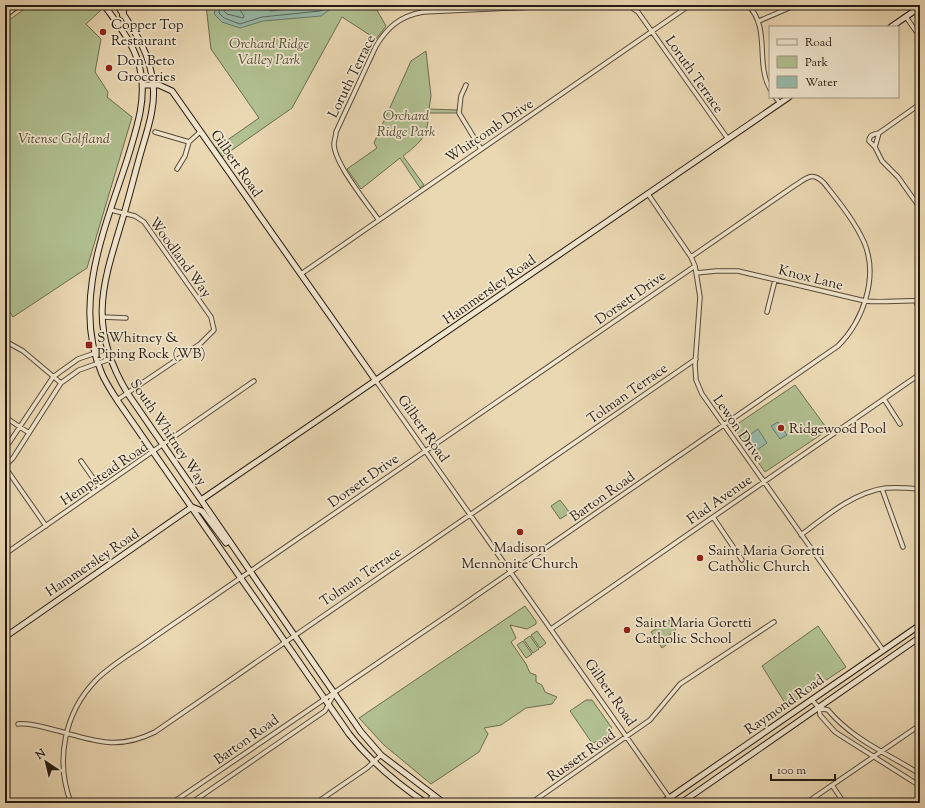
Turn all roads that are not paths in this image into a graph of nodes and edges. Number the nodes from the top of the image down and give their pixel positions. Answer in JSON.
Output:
{"nodes":[{"id":1,"x":8,"y":5,"type":"edge"},
{"id":2,"x":18,"y":5,"type":"edge"},
{"id":3,"x":104,"y":5,"type":"edge"},
{"id":4,"x":117,"y":5,"type":"edge"},
{"id":5,"x":123,"y":5,"type":"edge"},
{"id":6,"x":577,"y":5,"type":"edge"},
{"id":7,"x":628,"y":5,"type":"edge"},
{"id":8,"x":690,"y":5,"type":"edge"},
{"id":9,"x":748,"y":5,"type":"edge"},
{"id":10,"x":796,"y":5,"type":"edge"},
{"id":11,"x":920,"y":7,"type":"edge"},
{"id":12,"x":5,"y":8,"type":"edge"},
{"id":13,"x":5,"y":15,"type":"edge"},
{"id":14,"x":123,"y":15,"type":"junction"},
{"id":15,"x":906,"y":17,"type":"junction"},
{"id":16,"x":759,"y":21,"type":"junction"},
{"id":17,"x":892,"y":26,"type":"edge"},
{"id":18,"x":652,"y":31,"type":"junction"},
{"id":19,"x":920,"y":37,"type":"edge"},
{"id":20,"x":143,"y":85,"type":"junction"},
{"id":21,"x":154,"y":85,"type":"junction"},
{"id":22,"x":466,"y":85,"type":"dead end"},
{"id":23,"x":769,"y":86,"type":"edge"},
{"id":24,"x":776,"y":98,"type":"edge"},
{"id":25,"x":788,"y":98,"type":"edge"},
{"id":26,"x":780,"y":103,"type":"junction"},
{"id":27,"x":920,"y":104,"type":"edge"},
{"id":28,"x":155,"y":132,"type":"dead end"},
{"id":29,"x":200,"y":132,"type":"junction"},
{"id":30,"x":878,"y":135,"type":"junction"},
{"id":31,"x":728,"y":139,"type":"junction"},
{"id":32,"x":189,"y":142,"type":"junction"},
{"id":33,"x":875,"y":147,"type":"junction"},
{"id":34,"x":481,"y":149,"type":"junction"},
{"id":35,"x":177,"y":169,"type":"dead end"},
{"id":36,"x":648,"y":194,"type":"junction"},
{"id":37,"x":920,"y":208,"type":"edge"},
{"id":38,"x":111,"y":210,"type":"junction"},
{"id":39,"x":124,"y":213,"type":"junction"},
{"id":40,"x":378,"y":219,"type":"junction"},
{"id":41,"x":691,"y":257,"type":"junction"},
{"id":42,"x":695,"y":266,"type":"junction"},
{"id":43,"x":696,"y":273,"type":"junction"},
{"id":44,"x":301,"y":274,"type":"junction"},
{"id":45,"x":775,"y":280,"type":"junction"},
{"id":46,"x":865,"y":301,"type":"junction"},
{"id":47,"x":918,"y":301,"type":"edge"},
{"id":48,"x":767,"y":312,"type":"dead end"},
{"id":49,"x":920,"y":312,"type":"edge"},
{"id":50,"x":102,"y":317,"type":"junction"},
{"id":51,"x":126,"y":318,"type":"dead end"},
{"id":52,"x":5,"y":341,"type":"edge"},
{"id":53,"x":107,"y":349,"type":"junction"},
{"id":54,"x":95,"y":353,"type":"junction"},
{"id":55,"x":110,"y":359,"type":"junction"},
{"id":56,"x":696,"y":359,"type":"junction"},
{"id":57,"x":98,"y":363,"type":"junction"},
{"id":58,"x":920,"y":374,"type":"edge"},
{"id":59,"x":53,"y":376,"type":"junction"},
{"id":60,"x":254,"y":381,"type":"dead end"},
{"id":61,"x":376,"y":381,"type":"junction"},
{"id":62,"x":61,"y":383,"type":"junction"},
{"id":63,"x":128,"y":394,"type":"junction"},
{"id":64,"x":884,"y":399,"type":"junction"},
{"id":65,"x":117,"y":400,"type":"junction"},
{"id":66,"x":5,"y":417,"type":"edge"},
{"id":67,"x":900,"y":424,"type":"dead end"},
{"id":68,"x":724,"y":425,"type":"junction"},
{"id":69,"x":20,"y":427,"type":"junction"},
{"id":70,"x":29,"y":433,"type":"junction"},
{"id":71,"x":164,"y":444,"type":"junction"},
{"id":72,"x":5,"y":449,"type":"edge"},
{"id":73,"x":426,"y":451,"type":"junction"},
{"id":74,"x":153,"y":452,"type":"junction"},
{"id":75,"x":81,"y":461,"type":"dead end"},
{"id":76,"x":5,"y":466,"type":"edge"},
{"id":77,"x":764,"y":482,"type":"junction"},
{"id":78,"x":100,"y":488,"type":"junction"},
{"id":79,"x":882,"y":489,"type":"junction"},
{"id":80,"x":920,"y":489,"type":"edge"},
{"id":81,"x":201,"y":500,"type":"junction"},
{"id":82,"x":192,"y":507,"type":"junction"},
{"id":83,"x":470,"y":515,"type":"junction"},
{"id":84,"x":713,"y":517,"type":"junction"},
{"id":85,"x":46,"y":526,"type":"junction"},
{"id":86,"x":801,"y":535,"type":"junction"},
{"id":87,"x":903,"y":547,"type":"dead end"},
{"id":88,"x":235,"y":551,"type":"junction"},
{"id":89,"x":5,"y":554,"type":"edge"},
{"id":90,"x":742,"y":560,"type":"dead end"},
{"id":91,"x":249,"y":572,"type":"junction"},
{"id":92,"x":511,"y":572,"type":"junction"},
{"id":93,"x":241,"y":578,"type":"junction"},
{"id":94,"x":774,"y":622,"type":"dead end"},
{"id":95,"x":920,"y":625,"type":"edge"},
{"id":96,"x":551,"y":629,"type":"junction"},
{"id":97,"x":294,"y":636,"type":"junction"},
{"id":98,"x":5,"y":637,"type":"edge"},
{"id":99,"x":920,"y":637,"type":"edge"},
{"id":100,"x":285,"y":641,"type":"junction"},
{"id":101,"x":883,"y":650,"type":"junction"},
{"id":102,"x":334,"y":693,"type":"junction"},
{"id":103,"x":325,"y":699,"type":"junction"},
{"id":104,"x":812,"y":700,"type":"junction"},
{"id":105,"x":329,"y":705,"type":"junction"},
{"id":106,"x":819,"y":708,"type":"junction"},
{"id":107,"x":18,"y":724,"type":"dead end"},
{"id":108,"x":920,"y":725,"type":"edge"},
{"id":109,"x":66,"y":733,"type":"junction"},
{"id":110,"x":627,"y":736,"type":"junction"},
{"id":111,"x":882,"y":751,"type":"junction"},
{"id":112,"x":381,"y":755,"type":"junction"},
{"id":113,"x":874,"y":757,"type":"junction"},
{"id":114,"x":373,"y":762,"type":"junction"},
{"id":115,"x":920,"y":774,"type":"edge"},
{"id":116,"x":832,"y":785,"type":"junction"},
{"id":117,"x":920,"y":786,"type":"edge"},
{"id":118,"x":433,"y":795,"type":"junction"},
{"id":119,"x":670,"y":798,"type":"junction"},
{"id":120,"x":71,"y":803,"type":"edge"},
{"id":121,"x":172,"y":803,"type":"edge"},
{"id":122,"x":191,"y":803,"type":"edge"},
{"id":123,"x":316,"y":803,"type":"edge"},
{"id":124,"x":426,"y":803,"type":"edge"},
{"id":125,"x":444,"y":803,"type":"edge"},
{"id":126,"x":531,"y":803,"type":"edge"},
{"id":127,"x":662,"y":803,"type":"edge"},
{"id":128,"x":673,"y":803,"type":"edge"},
{"id":129,"x":681,"y":803,"type":"edge"},
{"id":130,"x":806,"y":803,"type":"edge"},
{"id":131,"x":844,"y":803,"type":"edge"}],
"edges":[{"from":1,"to":12,"type":"main road"},
{"from":2,"to":13,"type":"main road"},
{"from":3,"to":20,"type":"main road","name":"South Whitney Way"},
{"from":4,"to":14,"type":"main road","name":"South Whitney Way"},
{"from":5,"to":14,"type":"highway"},
{"from":6,"to":40,"type":"street","name":"Loruth Terrace"},
{"from":7,"to":18,"type":"street","name":"Loruth Terrace"},
{"from":8,"to":18,"type":"street","name":"Whitcomb Drive"},
{"from":9,"to":16,"type":"street"},
{"from":10,"to":16,"type":"street"},
{"from":11,"to":15,"type":"main road"},
{"from":14,"to":21,"type":"main road","name":"South Whitney Way"},
{"from":15,"to":17,"type":"main road"},
{"from":15,"to":19,"type":"street"},
{"from":16,"to":23,"type":"street"},
{"from":18,"to":31,"type":"street","name":"Loruth Terrace"},
{"from":18,"to":34,"type":"street","name":"Whitcomb Drive"},
{"from":20,"to":21,"type":"main road","name":"Gilbert Road"},
{"from":20,"to":38,"type":"main road","name":"South Whitney Way"},
{"from":21,"to":29,"type":"main road","name":"Gilbert Road"},
{"from":21,"to":39,"type":"main road","name":"South Whitney Way"},
{"from":22,"to":34,"type":"street"},
{"from":24,"to":26,"type":"street"},
{"from":25,"to":26,"type":"main road","name":"Hammersley Road"},
{"from":26,"to":31,"type":"main road","name":"Hammersley Road"},
{"from":27,"to":30,"type":"street"},
{"from":28,"to":32,"type":"street","name":"Gilbert Road"},
{"from":29,"to":32,"type":"street"},
{"from":29,"to":44,"type":"main road","name":"Gilbert Road"},
{"from":30,"to":33,"type":"street"},
{"from":30,"to":33,"type":"street"},
{"from":31,"to":36,"type":"main road","name":"Hammersley Road"},
{"from":32,"to":35,"type":"street"},
{"from":33,"to":37,"type":"street"},
{"from":34,"to":40,"type":"street","name":"Whitcomb Drive"},
{"from":36,"to":41,"type":"street","name":"Lewon Drive"},
{"from":36,"to":61,"type":"main road","name":"Hammersley Road"},
{"from":38,"to":39,"type":"street","name":"Woodland Way"},
{"from":38,"to":54,"type":"main road","name":"South Whitney Way"},
{"from":39,"to":50,"type":"main road","name":"South Whitney Way"},
{"from":39,"to":63,"type":"street","name":"Woodland Way"},
{"from":40,"to":44,"type":"street","name":"Whitcomb Drive"},
{"from":41,"to":42,"type":"street","name":"Lewon Drive"},
{"from":41,"to":46,"type":"street","name":"Barton Road"},
{"from":42,"to":43,"type":"street","name":"Lewon Drive"},
{"from":42,"to":73,"type":"street","name":"Dorsett Drive"},
{"from":43,"to":45,"type":"street","name":"Knox Lane"},
{"from":43,"to":56,"type":"street","name":"Lewon Drive"},
{"from":44,"to":61,"type":"main road","name":"Gilbert Road"},
{"from":45,"to":46,"type":"street","name":"Knox Lane"},
{"from":45,"to":48,"type":"street"},
{"from":46,"to":47,"type":"street","name":"Knox Lane"},
{"from":46,"to":68,"type":"street","name":"Barton Road"},
{"from":47,"to":49,"type":"street"},
{"from":50,"to":51,"type":"street"},
{"from":50,"to":53,"type":"main road","name":"South Whitney Way"},
{"from":52,"to":59,"type":"street"},
{"from":53,"to":54,"type":"street"},
{"from":53,"to":55,"type":"main road","name":"South Whitney Way"},
{"from":54,"to":57,"type":"main road","name":"South Whitney Way"},
{"from":54,"to":59,"type":"street"},
{"from":55,"to":57,"type":"street"},
{"from":55,"to":63,"type":"main road","name":"South Whitney Way"},
{"from":56,"to":68,"type":"street","name":"Lewon Drive"},
{"from":56,"to":83,"type":"street","name":"Tolman Terrace"},
{"from":57,"to":62,"type":"street"},
{"from":57,"to":65,"type":"main road","name":"South Whitney Way"},
{"from":58,"to":64,"type":"street","name":"Flad Avenue"},
{"from":59,"to":62,"type":"street"},
{"from":59,"to":69,"type":"street"},
{"from":60,"to":71,"type":"street","name":"Hempstead Road"},
{"from":61,"to":73,"type":"street","name":"Gilbert Road"},
{"from":61,"to":81,"type":"main road","name":"Hammersley Road"},
{"from":62,"to":70,"type":"street"},
{"from":63,"to":65,"type":"street"},
{"from":63,"to":71,"type":"main road","name":"South Whitney Way"},
{"from":64,"to":67,"type":"street"},
{"from":64,"to":77,"type":"street","name":"Flad Avenue"},
{"from":65,"to":74,"type":"main road","name":"South Whitney Way"},
{"from":66,"to":69,"type":"street"},
{"from":68,"to":77,"type":"street","name":"Lewon Drive"},
{"from":68,"to":92,"type":"street","name":"Barton Road"},
{"from":69,"to":70,"type":"street"},
{"from":69,"to":72,"type":"street"},
{"from":70,"to":76,"type":"street"},
{"from":71,"to":74,"type":"street","name":"Hempstead Road"},
{"from":71,"to":81,"type":"main road","name":"South Whitney Way"},
{"from":73,"to":83,"type":"street","name":"Gilbert Road"},
{"from":73,"to":91,"type":"street","name":"Dorsett Drive"},
{"from":74,"to":78,"type":"street","name":"Hempstead Road"},
{"from":74,"to":82,"type":"main road","name":"South Whitney Way"},
{"from":75,"to":78,"type":"street"},
{"from":76,"to":85,"type":"street"},
{"from":77,"to":84,"type":"street","name":"Flad Avenue"},
{"from":77,"to":86,"type":"street","name":"Lewon Drive"},
{"from":78,"to":85,"type":"street","name":"Hempstead Road"},
{"from":79,"to":80,"type":"street"},
{"from":79,"to":86,"type":"street"},
{"from":79,"to":87,"type":"street"},
{"from":81,"to":88,"type":"main road","name":"South Whitney Way"},
{"from":82,"to":88,"type":"main road"},
{"from":82,"to":93,"type":"main road","name":"South Whitney Way"},
{"from":82,"to":98,"type":"main road","name":"Hammersley Road"},
{"from":83,"to":92,"type":"street","name":"Gilbert Road"},
{"from":83,"to":97,"type":"street","name":"Tolman Terrace"},
{"from":84,"to":90,"type":"street"},
{"from":84,"to":96,"type":"street","name":"Flad Avenue"},
{"from":85,"to":89,"type":"street","name":"Hempstead Road"},
{"from":86,"to":101,"type":"street","name":"Lewon Drive"},
{"from":88,"to":91,"type":"main road","name":"South Whitney Way"},
{"from":91,"to":93,"type":"street","name":"Dorsett Drive"},
{"from":91,"to":97,"type":"main road","name":"South Whitney Way"},
{"from":92,"to":96,"type":"street","name":"Gilbert Road"},
{"from":92,"to":102,"type":"street","name":"Barton Road"},
{"from":93,"to":100,"type":"main road","name":"South Whitney Way"},
{"from":93,"to":109,"type":"street","name":"Dorsett Drive"},
{"from":94,"to":110,"type":"street","name":"Russett Road"},
{"from":95,"to":101,"type":"main road","name":"Raymond Road"},
{"from":96,"to":110,"type":"street","name":"Gilbert Road"},
{"from":97,"to":100,"type":"street","name":"Tolman Terrace"},
{"from":97,"to":102,"type":"main road","name":"South Whitney Way"},
{"from":99,"to":106,"type":"main road","name":"Raymond Road"},
{"from":100,"to":103,"type":"main road","name":"South Whitney Way"},
{"from":100,"to":109,"type":"street","name":"Tolman Terrace"},
{"from":101,"to":104,"type":"main road","name":"Raymond Road"},
{"from":102,"to":103,"type":"street","name":"Barton Road"},
{"from":102,"to":105,"type":"street","name":"Barton Road"},
{"from":102,"to":112,"type":"main road","name":"South Whitney Way"},
{"from":103,"to":105,"type":"main road","name":"South Whitney Way"},
{"from":103,"to":121,"type":"street","name":"Barton Road"},
{"from":104,"to":106,"type":"street"},
{"from":104,"to":119,"type":"main road","name":"Raymond Road"},
{"from":105,"to":114,"type":"main road","name":"South Whitney Way"},
{"from":105,"to":122,"type":"street","name":"Barton Road"},
{"from":106,"to":111,"type":"street"},
{"from":106,"to":113,"type":"street"},
{"from":106,"to":129,"type":"main road","name":"Raymond Road"},
{"from":107,"to":109,"type":"street","name":"Tolman Terrace"},
{"from":108,"to":111,"type":"street"},
{"from":109,"to":120,"type":"street","name":"Dorsett Drive"},
{"from":110,"to":119,"type":"street","name":"Gilbert Road"},
{"from":110,"to":126,"type":"street","name":"Russett Road"},
{"from":111,"to":113,"type":"street"},
{"from":111,"to":115,"type":"street"},
{"from":112,"to":114,"type":"street"},
{"from":112,"to":118,"type":"main road","name":"South Whitney Way"},
{"from":113,"to":116,"type":"street"},
{"from":113,"to":117,"type":"street"},
{"from":114,"to":123,"type":"street"},
{"from":114,"to":124,"type":"main road","name":"South Whitney Way"},
{"from":116,"to":130,"type":"street"},
{"from":116,"to":131,"type":"street"},
{"from":118,"to":124,"type":"street"},
{"from":118,"to":125,"type":"main road","name":"South Whitney Way"},
{"from":119,"to":127,"type":"main road","name":"Raymond Road"},
{"from":119,"to":128,"type":"street","name":"Gilbert Road"}]}
